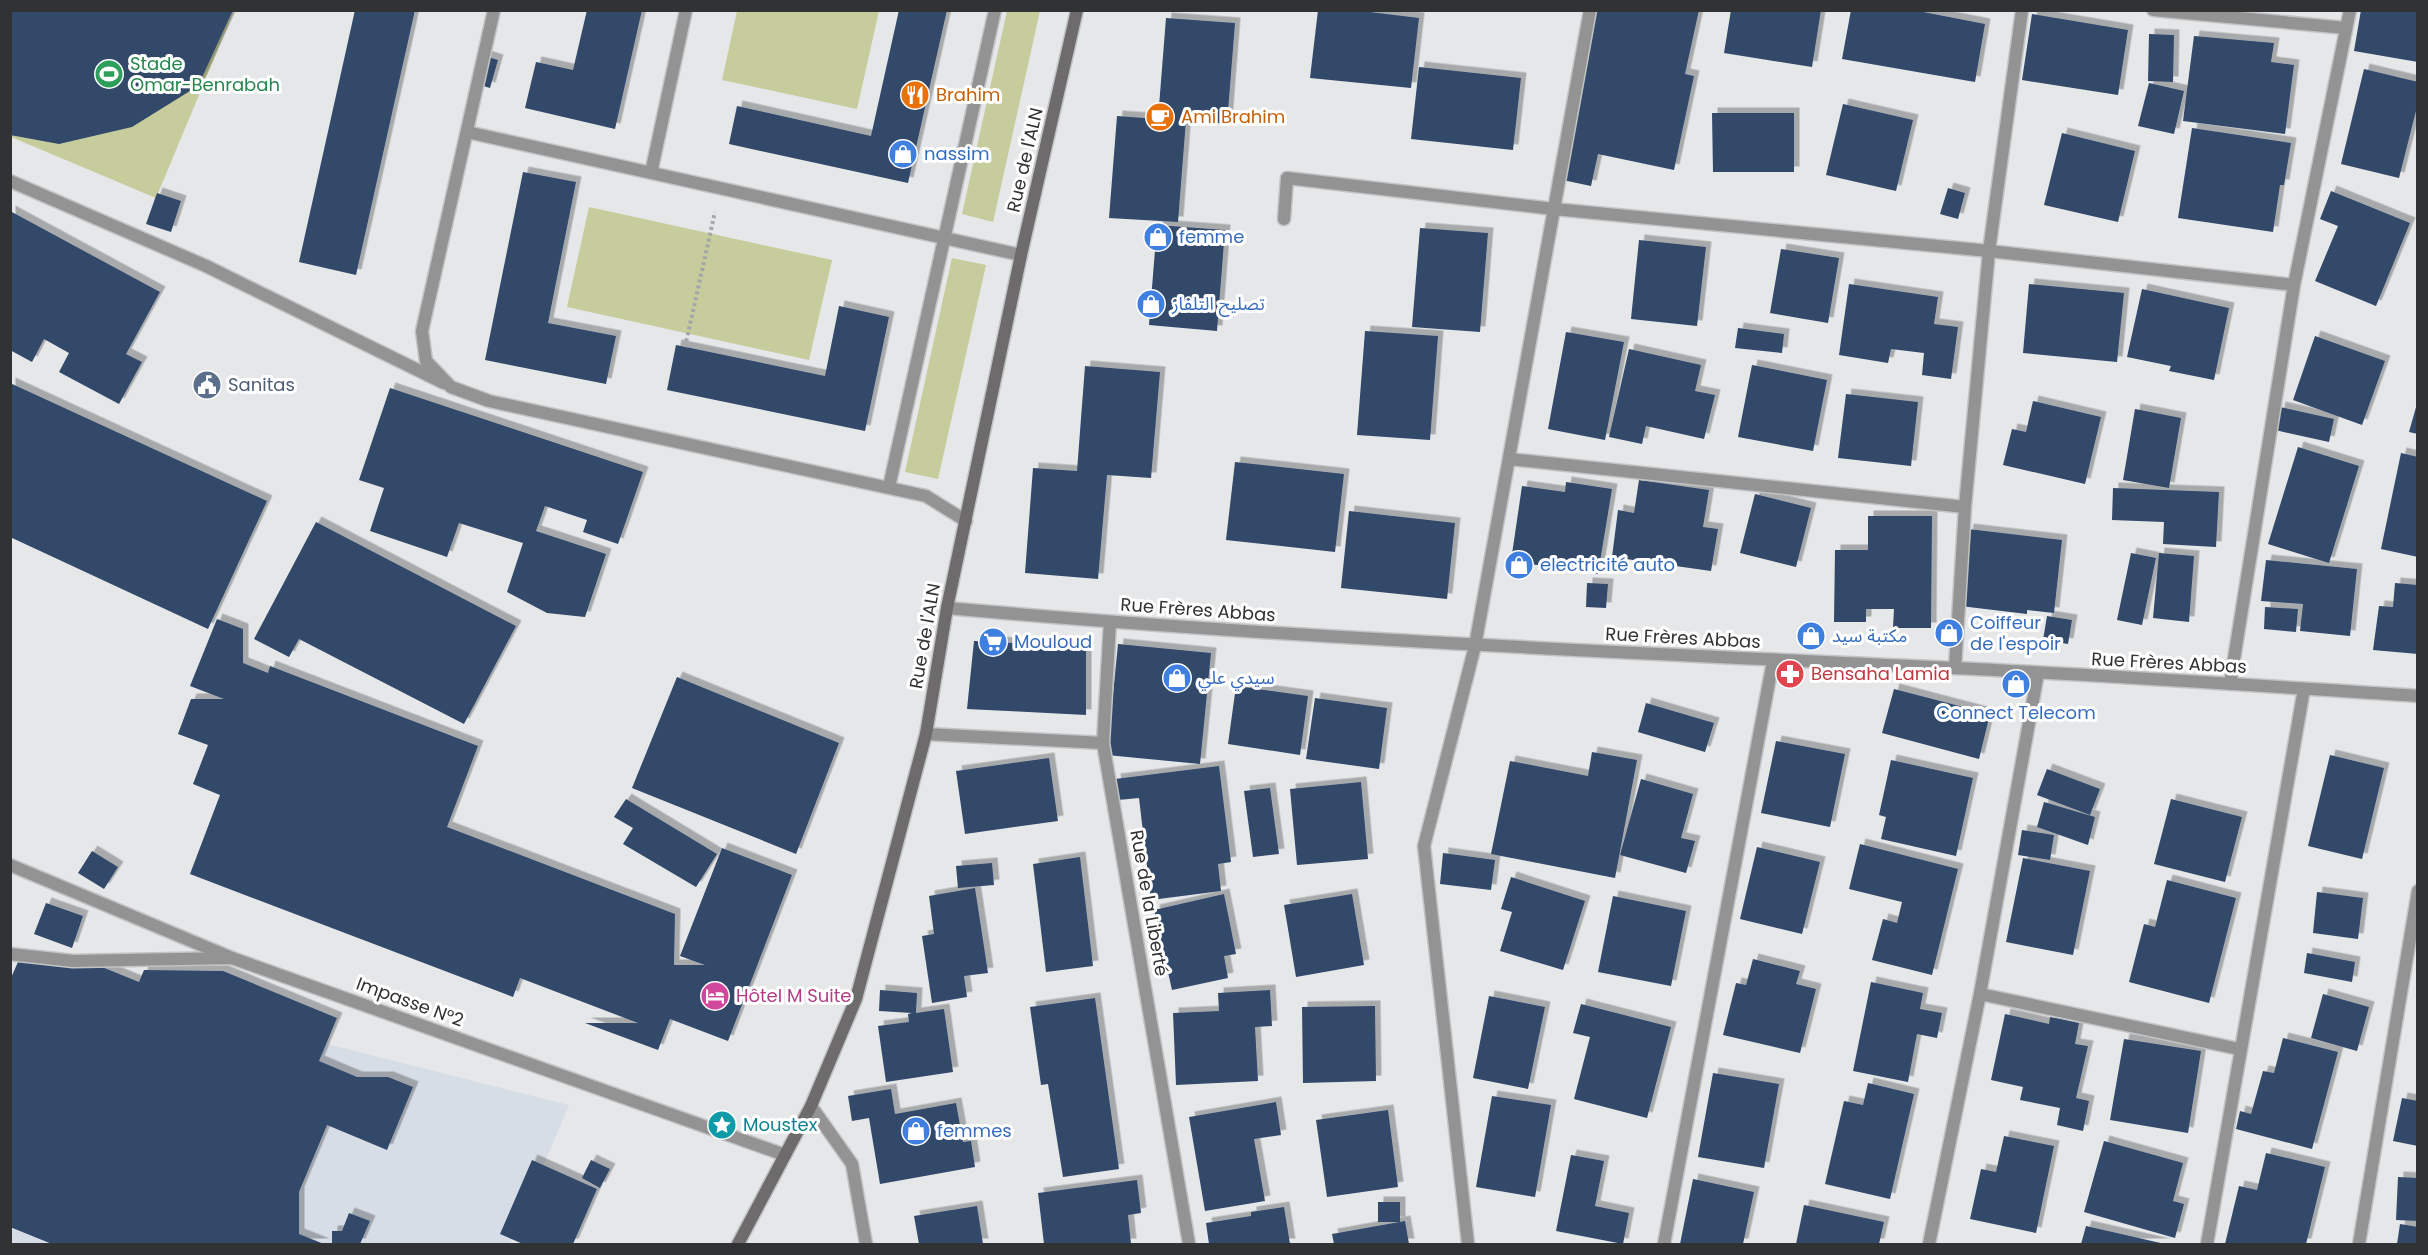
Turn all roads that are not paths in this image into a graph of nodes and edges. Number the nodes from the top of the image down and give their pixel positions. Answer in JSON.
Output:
{"nodes":[{"id":1,"x":494,"y":10,"type":"edge"},
{"id":2,"x":686,"y":10,"type":"edge"},
{"id":3,"x":995,"y":10,"type":"edge"},
{"id":4,"x":1077,"y":10,"type":"edge"},
{"id":5,"x":1590,"y":10,"type":"edge"},
{"id":6,"x":2022,"y":10,"type":"edge"},
{"id":7,"x":2153,"y":10,"type":"edge"},
{"id":8,"x":2350,"y":10,"type":"edge"},
{"id":9,"x":2346,"y":28,"type":"junction"},
{"id":10,"x":467,"y":132,"type":"junction"},
{"id":11,"x":651,"y":173,"type":"junction"},
{"id":12,"x":10,"y":182,"type":"edge"},
{"id":13,"x":1554,"y":209,"type":"junction"},
{"id":14,"x":1284,"y":219,"type":"dead end"},
{"id":15,"x":944,"y":238,"type":"junction"},
{"id":16,"x":1989,"y":251,"type":"junction"},
{"id":17,"x":1021,"y":255,"type":"junction"},
{"id":18,"x":2294,"y":285,"type":"junction"},
{"id":19,"x":450,"y":387,"type":"junction"},
{"id":20,"x":1509,"y":459,"type":"junction"},
{"id":21,"x":889,"y":487,"type":"junction"},
{"id":22,"x":1965,"y":507,"type":"junction"},
{"id":23,"x":966,"y":521,"type":"junction"},
{"id":24,"x":947,"y":608,"type":"junction"},
{"id":25,"x":1110,"y":622,"type":"junction"},
{"id":26,"x":1475,"y":646,"type":"junction"},
{"id":27,"x":1773,"y":661,"type":"junction"},
{"id":28,"x":1954,"y":668,"type":"junction"},
{"id":29,"x":2038,"y":673,"type":"junction"},
{"id":30,"x":2230,"y":684,"type":"junction"},
{"id":31,"x":2304,"y":689,"type":"junction"},
{"id":32,"x":2418,"y":696,"type":"edge"},
{"id":33,"x":926,"y":734,"type":"junction"},
{"id":34,"x":1103,"y":743,"type":"junction"},
{"id":35,"x":10,"y":865,"type":"edge"},
{"id":36,"x":2418,"y":891,"type":"edge"},
{"id":37,"x":10,"y":954,"type":"edge"},
{"id":38,"x":232,"y":958,"type":"junction"},
{"id":39,"x":1980,"y":993,"type":"junction"},
{"id":40,"x":2239,"y":1048,"type":"junction"},
{"id":41,"x":811,"y":1106,"type":"junction"},
{"id":42,"x":785,"y":1155,"type":"junction"},
{"id":43,"x":738,"y":1245,"type":"edge"},
{"id":44,"x":866,"y":1245,"type":"edge"},
{"id":45,"x":1189,"y":1245,"type":"edge"},
{"id":46,"x":1468,"y":1245,"type":"edge"},
{"id":47,"x":1664,"y":1245,"type":"edge"},
{"id":48,"x":1929,"y":1245,"type":"edge"},
{"id":49,"x":2207,"y":1245,"type":"edge"},
{"id":50,"x":2359,"y":1245,"type":"edge"}],
"edges":[{"from":1,"to":10,"type":"street"},
{"from":2,"to":11,"type":"street"},
{"from":3,"to":15,"type":"street"},
{"from":4,"to":17,"type":"street","name":"Rue de l'ALN"},
{"from":5,"to":13,"type":"street"},
{"from":6,"to":16,"type":"street"},
{"from":7,"to":9,"type":"street"},
{"from":8,"to":9,"type":"street"},
{"from":9,"to":18,"type":"street"},
{"from":10,"to":11,"type":"street"},
{"from":10,"to":19,"type":"street"},
{"from":11,"to":15,"type":"street"},
{"from":12,"to":19,"type":"street"},
{"from":13,"to":14,"type":"street"},
{"from":13,"to":16,"type":"street"},
{"from":13,"to":20,"type":"street"},
{"from":15,"to":17,"type":"street"},
{"from":15,"to":21,"type":"street"},
{"from":16,"to":18,"type":"street"},
{"from":16,"to":22,"type":"street"},
{"from":17,"to":23,"type":"street","name":"Rue de l'ALN"},
{"from":18,"to":30,"type":"street"},
{"from":19,"to":21,"type":"street"},
{"from":20,"to":22,"type":"street"},
{"from":20,"to":26,"type":"street"},
{"from":21,"to":23,"type":"street"},
{"from":22,"to":28,"type":"street"},
{"from":23,"to":24,"type":"street","name":"Rue de l'ALN"},
{"from":24,"to":25,"type":"street","name":"Rue Frères Abbas"},
{"from":24,"to":33,"type":"street","name":"Rue de l'ALN"},
{"from":25,"to":26,"type":"street","name":"Rue Frères Abbas"},
{"from":25,"to":34,"type":"street","name":"Rue de la Liberté"},
{"from":26,"to":27,"type":"street","name":"Rue Frères Abbas"},
{"from":26,"to":46,"type":"street"},
{"from":27,"to":28,"type":"street","name":"Rue Frères Abbas"},
{"from":27,"to":47,"type":"street"},
{"from":28,"to":29,"type":"street","name":"Rue Frères Abbas"},
{"from":29,"to":30,"type":"street","name":"Rue Frères Abbas"},
{"from":29,"to":39,"type":"street"},
{"from":30,"to":31,"type":"street","name":"Rue Frères Abbas"},
{"from":31,"to":32,"type":"street","name":"Rue Frères Abbas"},
{"from":31,"to":40,"type":"street"},
{"from":33,"to":34,"type":"street"},
{"from":33,"to":41,"type":"street","name":"Rue de l'ALN"},
{"from":34,"to":45,"type":"street","name":"Rue de la Liberté"},
{"from":35,"to":38,"type":"street"},
{"from":36,"to":50,"type":"street"},
{"from":37,"to":38,"type":"street","name":"Impasse N°2"},
{"from":38,"to":42,"type":"street","name":"Impasse N°2"},
{"from":39,"to":40,"type":"street"},
{"from":39,"to":48,"type":"street"},
{"from":40,"to":49,"type":"street"},
{"from":41,"to":42,"type":"street","name":"Rue de l'ALN"},
{"from":41,"to":44,"type":"street"},
{"from":42,"to":43,"type":"street","name":"Rue de l'ALN"}]}
